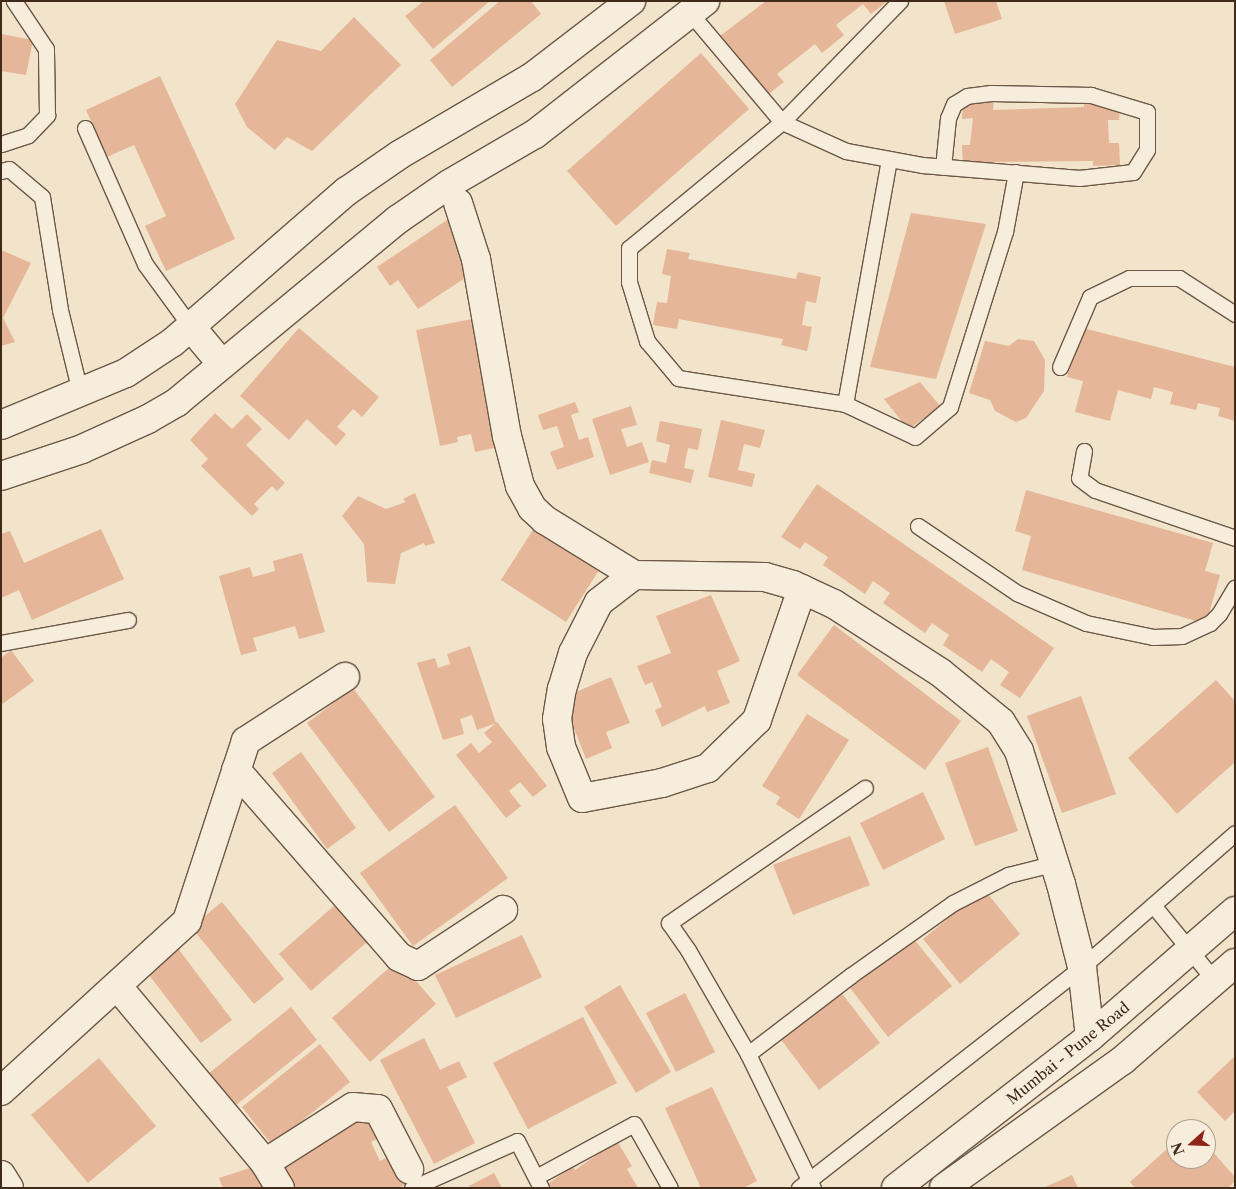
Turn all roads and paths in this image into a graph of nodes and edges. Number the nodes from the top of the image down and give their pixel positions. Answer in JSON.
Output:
{"nodes":[{"id":1,"x":14,"y":1,"type":"edge"},
{"id":2,"x":631,"y":1,"type":"edge"},
{"id":3,"x":900,"y":1,"type":"edge"},
{"id":4,"x":692,"y":6,"type":"edge"},
{"id":5,"x":782,"y":122,"type":"junction"},
{"id":6,"x":85,"y":128,"type":"dead end"},
{"id":7,"x":1,"y":144,"type":"edge"},
{"id":8,"x":889,"y":159,"type":"junction"},
{"id":9,"x":943,"y":166,"type":"junction"},
{"id":10,"x":1,"y":171,"type":"edge"},
{"id":11,"x":1016,"y":172,"type":"junction"},
{"id":12,"x":458,"y":203,"type":"dead end"},
{"id":13,"x":1235,"y":314,"type":"edge"},
{"id":14,"x":190,"y":326,"type":"junction"},
{"id":15,"x":221,"y":363,"type":"junction"},
{"id":16,"x":1060,"y":367,"type":"dead end"},
{"id":17,"x":80,"y":392,"type":"junction"},
{"id":18,"x":845,"y":404,"type":"junction"},
{"id":19,"x":1,"y":425,"type":"edge"},
{"id":20,"x":1084,"y":451,"type":"dead end"},
{"id":21,"x":1,"y":476,"type":"edge"},
{"id":22,"x":918,"y":526,"type":"dead end"},
{"id":23,"x":1235,"y":538,"type":"edge"},
{"id":24,"x":634,"y":575,"type":"junction"},
{"id":25,"x":1235,"y":588,"type":"edge"},
{"id":26,"x":802,"y":589,"type":"junction"},
{"id":27,"x":128,"y":620,"type":"dead end"},
{"id":28,"x":1,"y":643,"type":"edge"},
{"id":29,"x":345,"y":677,"type":"dead end"},
{"id":30,"x":236,"y":770,"type":"junction"},
{"id":31,"x":865,"y":788,"type":"dead end"},
{"id":32,"x":1235,"y":834,"type":"edge"},
{"id":33,"x":1052,"y":864,"type":"junction"},
{"id":34,"x":1153,"y":905,"type":"junction"},
{"id":35,"x":503,"y":910,"type":"dead end"},
{"id":36,"x":1235,"y":911,"type":"edge"},
{"id":37,"x":1190,"y":950,"type":"junction"},
{"id":38,"x":1082,"y":967,"type":"junction"},
{"id":39,"x":1225,"y":972,"type":"edge"},
{"id":40,"x":118,"y":987,"type":"junction"},
{"id":41,"x":1090,"y":1037,"type":"junction"},
{"id":42,"x":748,"y":1054,"type":"junction"},
{"id":43,"x":1,"y":1091,"type":"edge"},
{"id":44,"x":265,"y":1163,"type":"junction"},
{"id":45,"x":1,"y":1175,"type":"edge"},
{"id":46,"x":411,"y":1178,"type":"edge"},
{"id":47,"x":538,"y":1182,"type":"edge"},
{"id":48,"x":807,"y":1185,"type":"edge"},
{"id":49,"x":9,"y":1188,"type":"edge"},
{"id":50,"x":280,"y":1188,"type":"edge"},
{"id":51,"x":670,"y":1188,"type":"edge"},
{"id":52,"x":896,"y":1188,"type":"edge"},
{"id":53,"x":944,"y":1188,"type":"edge"}],
"edges":[{"from":1,"to":7,"type":"lane"},
{"from":2,"to":14,"type":"street"},
{"from":3,"to":5,"type":"lane"},
{"from":4,"to":5,"type":"lane"},
{"from":4,"to":15,"type":"street"},
{"from":5,"to":8,"type":"lane"},
{"from":5,"to":18,"type":"lane"},
{"from":6,"to":14,"type":"lane"},
{"from":8,"to":9,"type":"lane"},
{"from":8,"to":18,"type":"lane"},
{"from":9,"to":11,"type":"lane"},
{"from":9,"to":11,"type":"lane"},
{"from":10,"to":17,"type":"lane"},
{"from":11,"to":18,"type":"lane"},
{"from":12,"to":24,"type":"street"},
{"from":13,"to":16,"type":"lane"},
{"from":14,"to":15,"type":"street"},
{"from":14,"to":17,"type":"street"},
{"from":15,"to":21,"type":"street"},
{"from":17,"to":19,"type":"street"},
{"from":20,"to":23,"type":"lane"},
{"from":22,"to":25,"type":"lane"},
{"from":24,"to":26,"type":"street"},
{"from":24,"to":26,"type":"street"},
{"from":26,"to":33,"type":"street"},
{"from":27,"to":28,"type":"lane"},
{"from":29,"to":30,"type":"street"},
{"from":30,"to":35,"type":"street"},
{"from":30,"to":40,"type":"street"},
{"from":31,"to":42,"type":"lane"},
{"from":32,"to":34,"type":"lane"},
{"from":33,"to":38,"type":"street"},
{"from":33,"to":42,"type":"lane"},
{"from":34,"to":37,"type":"lane"},
{"from":34,"to":38,"type":"lane"},
{"from":36,"to":37,"type":"street","name":"Mumbai - Pune Road"},
{"from":37,"to":39,"type":"lane"},
{"from":37,"to":41,"type":"street","name":"Mumbai - Pune Road"},
{"from":38,"to":41,"type":"street"},
{"from":38,"to":48,"type":"lane"},
{"from":39,"to":53,"type":"street"},
{"from":40,"to":43,"type":"street"},
{"from":40,"to":44,"type":"street"},
{"from":41,"to":52,"type":"street","name":"Mumbai - Pune Road"},
{"from":42,"to":48,"type":"lane"},
{"from":44,"to":46,"type":"street"},
{"from":44,"to":50,"type":"street"},
{"from":45,"to":49,"type":"street"},
{"from":46,"to":47,"type":"lane"},
{"from":47,"to":51,"type":"lane"}]}
